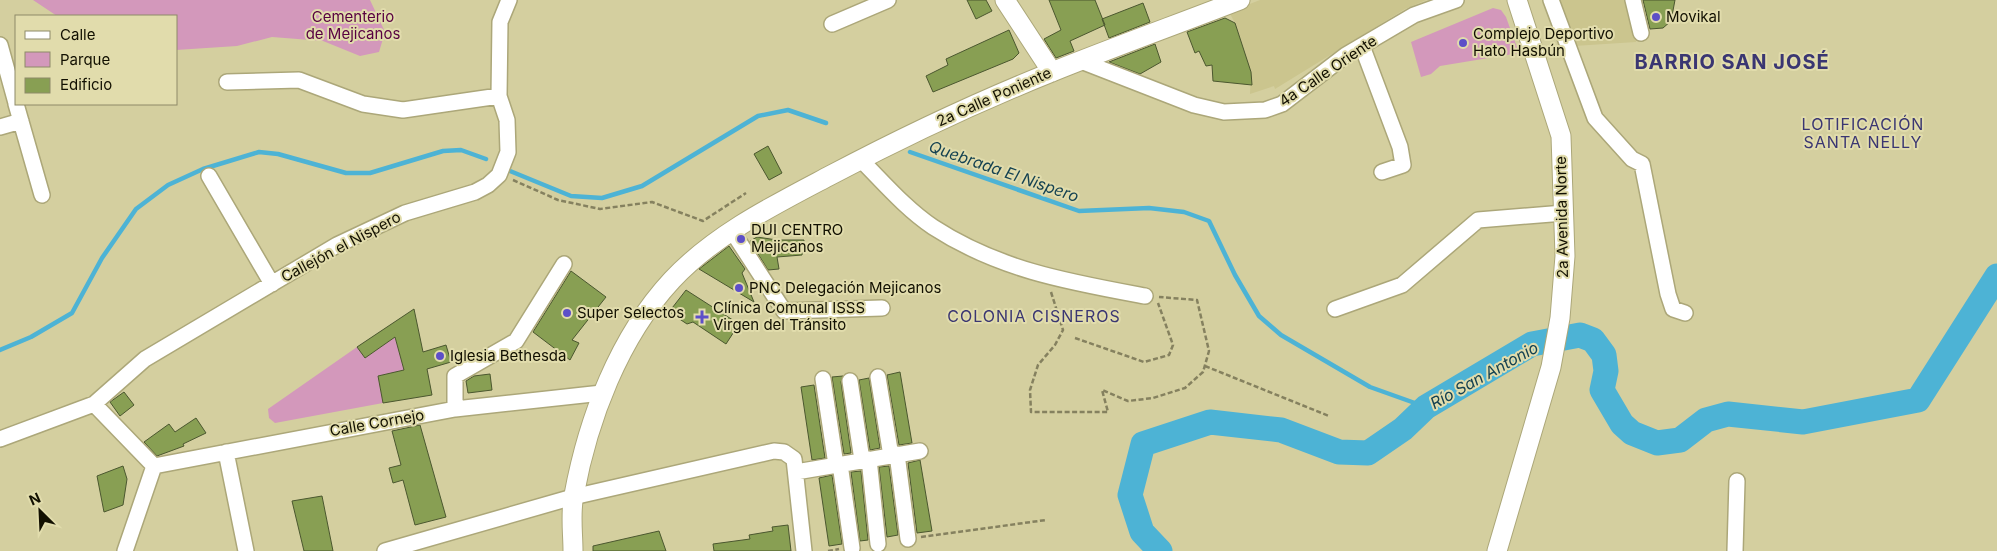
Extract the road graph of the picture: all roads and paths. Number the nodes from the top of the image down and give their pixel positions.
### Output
1 (509, 0) edge
2 (888, 0) edge
3 (1005, 0) edge
4 (1456, 0) edge
5 (1517, 0) edge
6 (1551, 0) edge
7 (1633, 0) edge
8 (1237, 1) edge
9 (832, 24) dead end
10 (1640, 33) dead end
11 (0, 46) edge
12 (1362, 46) junction
13 (1081, 61) junction
14 (1052, 72) junction
15 (227, 82) dead end
16 (499, 96) junction
17 (15, 100) edge
18 (16, 105) edge
19 (21, 121) junction
20 (0, 127) edge
21 (860, 160) junction
22 (1382, 172) dead end
23 (498, 175) junction
24 (209, 176) dead end
25 (746, 193) dead end
26 (42, 195) dead end
27 (1564, 213) junction
28 (732, 231) junction
29 (564, 264) dead end
30 (1045, 276) junction
31 (272, 284) junction
32 (1145, 296) dead end
33 (882, 308) dead end
34 (1335, 309) dead end
35 (1685, 312) dead end
36 (1075, 338) dead end
37 (1205, 366) junction
38 (878, 377) dead end
39 (823, 379) dead end
40 (850, 381) dead end
41 (602, 393) junction
42 (94, 404) junction
43 (455, 409) junction
44 (1329, 416) dead end
45 (0, 438) edge
46 (920, 451) dead end
47 (226, 452) junction
48 (894, 455) junction
49 (865, 460) junction
50 (838, 464) junction
51 (154, 466) junction
52 (796, 472) junction
53 (1737, 481) dead end
54 (573, 497) junction
55 (1046, 520) dead end
56 (908, 539) joint
57 (878, 544) dead end
58 (422, 546) edge
59 (852, 548) joint
60 (125, 551) edge
61 (246, 551) edge
62 (385, 551) edge
63 (573, 551) edge
64 (804, 551) edge
65 (828, 551) edge
66 (1496, 551) edge
67 (1736, 551) edge

1 - 16 street, Callejón el Nispero
2 - 9 street
3 - 14 main road
4 - 12 street, 4a Calle Oriente
5 - 27 main road, 2a Avenida Norte
6 - 35 street
7 - 10 street
8 - 13 main road, 2a Calle Poniente
11 - 17 street
12 - 13 street, 4a Calle Oriente
12 - 22 street
13 - 14 main road, 2a Calle Poniente
14 - 21 main road, 2a Calle Poniente
15 - 16 street
16 - 23 street, Callejón el Nispero
18 - 19 street
19 - 20 street
19 - 26 street
21 - 28 main road, 2a Calle Poniente
21 - 30 street
23 - 25 path
23 - 31 street, Callejón el Nispero
24 - 31 street
27 - 34 street
27 - 66 main road, 2a Avenida Norte
28 - 33 street
28 - 41 main road, 2a Calle Poniente
29 - 43 street
30 - 32 street
30 - 37 path
31 - 42 street, Callejón el Nispero
36 - 37 path
37 - 44 path
38 - 48 street
39 - 50 street
40 - 49 street
41 - 43 street, Calle Cornejo
41 - 54 main road, 2a Calle Poniente
42 - 45 street
42 - 51 street
43 - 47 street, Calle Cornejo
46 - 48 street
47 - 51 street, Calle Cornejo
47 - 61 street
48 - 49 street
48 - 56 street
49 - 50 street
49 - 57 street
50 - 52 street
50 - 59 street
51 - 60 street
52 - 54 street
52 - 64 street
53 - 67 street
54 - 58 street
54 - 63 main road, 2a Calle Poniente
55 - 56 path
58 - 62 street
59 - 65 path

